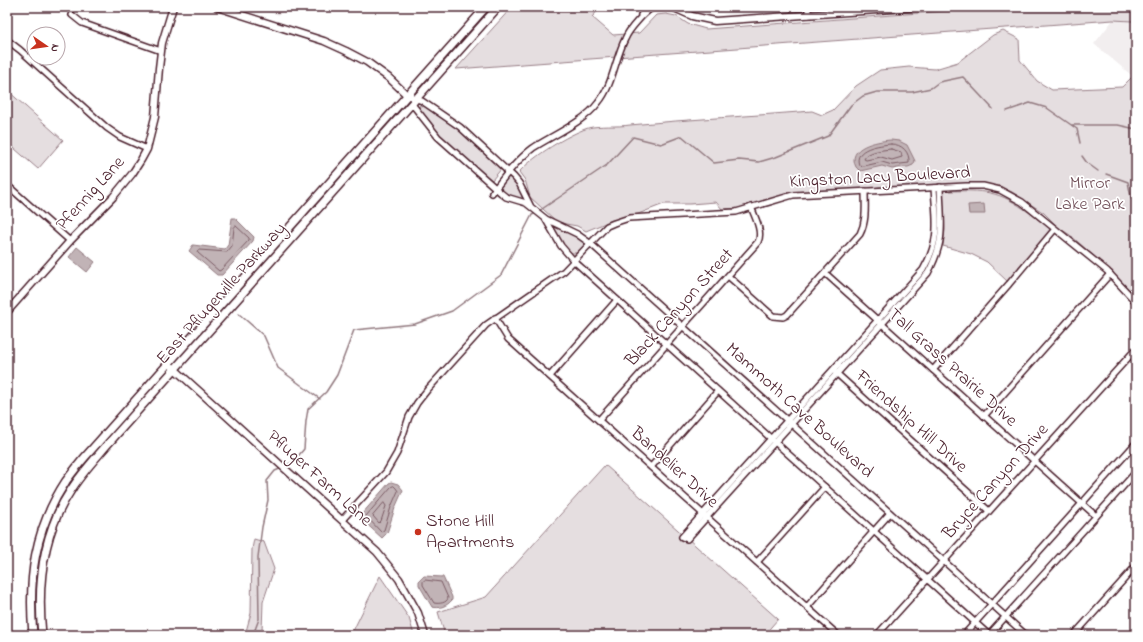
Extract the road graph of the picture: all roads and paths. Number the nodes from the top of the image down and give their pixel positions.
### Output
1 (173, 7) edge
2 (217, 7) edge
3 (486, 7) edge
4 (498, 7) edge
5 (647, 7) edge
6 (653, 7) edge
7 (672, 7) edge
8 (808, 7) edge
9 (921, 7) edge
10 (888, 8) edge
11 (678, 9) edge
12 (72, 15) dead end
13 (808, 15) junction
14 (630, 30) junction
15 (7, 40) edge
16 (161, 51) junction
17 (407, 95) junction
18 (415, 102) junction
19 (147, 149) junction
20 (508, 172) junction
21 (7, 185) edge
22 (940, 187) junction
23 (934, 188) junction
24 (12, 190) junction
25 (494, 190) junction
26 (864, 192) junction
27 (7, 196) edge
28 (530, 206) junction
29 (752, 207) junction
30 (546, 220) junction
31 (1055, 229) junction
32 (286, 231) junction
33 (294, 237) junction
34 (70, 241) junction
35 (591, 244) junction
36 (574, 261) junction
37 (825, 273) junction
38 (1110, 274) junction
39 (728, 276) junction
40 (617, 300) junction
41 (1136, 302) edge
42 (7, 312) edge
43 (495, 318) junction
44 (880, 322) junction
45 (683, 327) junction
46 (666, 344) junction
47 (1136, 349) edge
48 (168, 363) junction
49 (175, 369) junction
50 (933, 370) junction
51 (834, 372) junction
52 (550, 376) junction
53 (718, 391) junction
54 (984, 416) junction
55 (599, 420) junction
56 (787, 420) junction
57 (791, 424) junction
58 (772, 440) junction
59 (1136, 443) edge
60 (1034, 461) junction
61 (651, 467) junction
62 (1136, 472) edge
63 (824, 487) junction
64 (1082, 504) junction
65 (989, 511) junction
66 (890, 513) junction
67 (705, 515) junction
68 (1096, 516) junction
69 (342, 520) junction
70 (874, 531) junction
71 (944, 561) junction
72 (757, 562) junction
73 (1136, 566) edge
74 (33, 570) junction
75 (42, 571) junction
76 (927, 580) junction
77 (991, 604) junction
78 (807, 607) junction
79 (1005, 617) junction
80 (975, 622) junction
81 (33, 635) edge
82 (42, 635) edge
83 (425, 635) edge
84 (838, 635) edge
85 (878, 635) edge
86 (964, 635) edge
87 (989, 635) edge
88 (1026, 635) edge
89 (1074, 635) edge

1 - 16 street, Pfennig Lane
2 - 17 street, Mammoth Cave Boulevard
3 - 17 main road, East Pflugerville Parkway
4 - 18 main road, East Pflugerville Parkway
5 - 14 street
6 - 14 street
7 - 11 street
8 - 13 street
9 - 10 street
10 - 13 street
11 - 13 street
12 - 16 street
14 - 20 street
15 - 19 street
16 - 19 street, Pfennig Lane
17 - 18 street, Mammoth Cave Boulevard
17 - 32 main road, East Pflugerville Parkway
18 - 20 street, Mammoth Cave Boulevard
18 - 25 street, Mammoth Cave Boulevard
18 - 33 main road, East Pflugerville Parkway
19 - 34 street, Pfennig Lane
20 - 25 street
20 - 28 street, Mammoth Cave Boulevard
21 - 24 street
22 - 23 street, Kingston Lacy Boulevard
22 - 31 street, Kingston Lacy Boulevard
22 - 44 street
23 - 26 street, Kingston Lacy Boulevard
23 - 44 street
24 - 27 street
24 - 34 street
25 - 28 street, Mammoth Cave Boulevard
26 - 29 street, Kingston Lacy Boulevard
26 - 37 street
28 - 30 street, Mammoth Cave Boulevard
29 - 35 street, Kingston Lacy Boulevard
29 - 39 street, Black Canyon Street
30 - 35 street, Mammoth Cave Boulevard
30 - 36 street, Mammoth Cave Boulevard
31 - 38 street, Kingston Lacy Boulevard
31 - 50 street
32 - 33 street
32 - 48 main road, East Pflugerville Parkway
33 - 49 main road, East Pflugerville Parkway
34 - 42 street, Pfennig Lane
35 - 36 street, Kingston Lacy Boulevard
35 - 45 street, Mammoth Cave Boulevard
36 - 40 street, Mammoth Cave Boulevard
36 - 43 street, Kingston Lacy Boulevard
37 - 39 street
37 - 44 street, Tall Grass Prairie Drive
38 - 41 street, Kingston Lacy Boulevard
38 - 54 street
39 - 45 street, Black Canyon Street
40 - 46 street, Mammoth Cave Boulevard
40 - 52 street
43 - 52 street, Bandelier Drive
43 - 69 street, Kingston Lacy Boulevard
44 - 50 street, Tall Grass Prairie Drive
44 - 51 street
45 - 46 street, Black Canyon Street
45 - 56 street, Mammoth Cave Boulevard
46 - 53 street, Mammoth Cave Boulevard
46 - 55 street, Black Canyon Street
47 - 60 street, Bryce Canyon Drive
48 - 49 street, Pfluger Farm Lane
48 - 74 main road, East Pflugerville Parkway
49 - 69 street, Pfluger Farm Lane
49 - 75 main road, East Pflugerville Parkway
50 - 54 street, Tall Grass Prairie Drive
51 - 56 street
51 - 57 street
51 - 65 street, Friendship Hill Drive
52 - 55 street, Bandelier Drive
53 - 58 street, Mammoth Cave Boulevard
53 - 61 street
54 - 60 street, Tall Grass Prairie Drive
55 - 61 street, Bandelier Drive
56 - 57 street, Mammoth Cave Boulevard
56 - 58 street
57 - 58 street
57 - 66 street, Mammoth Cave Boulevard
58 - 63 street, Mammoth Cave Boulevard
58 - 67 street
59 - 64 street
60 - 64 street, Tall Grass Prairie Drive
60 - 65 street, Bryce Canyon Drive
61 - 67 street, Bandelier Drive
62 - 68 street
63 - 70 street, Mammoth Cave Boulevard
63 - 72 street
64 - 68 street, Tall Grass Prairie Drive
64 - 77 street
65 - 71 street, Bryce Canyon Drive
66 - 70 street
66 - 71 street, Mammoth Cave Boulevard
67 - 67 street
67 - 72 street, Bandelier Drive
68 - 79 street
69 - 83 street, Pfluger Farm Lane
70 - 76 street, Mammoth Cave Boulevard
70 - 78 street
71 - 76 street, Bryce Canyon Drive
71 - 77 street, Mammoth Cave Boulevard
72 - 78 street, Bandelier Drive
73 - 89 street
74 - 75 street
74 - 81 main road, East Pflugerville Parkway
75 - 82 main road, East Pflugerville Parkway
76 - 80 street, Mammoth Cave Boulevard
76 - 85 street, Bryce Canyon Drive
77 - 79 street, Mammoth Cave Boulevard
77 - 80 street
78 - 84 street, Bandelier Drive
79 - 87 street
79 - 88 street, Mammoth Cave Boulevard
80 - 86 street
80 - 87 street, Mammoth Cave Boulevard

